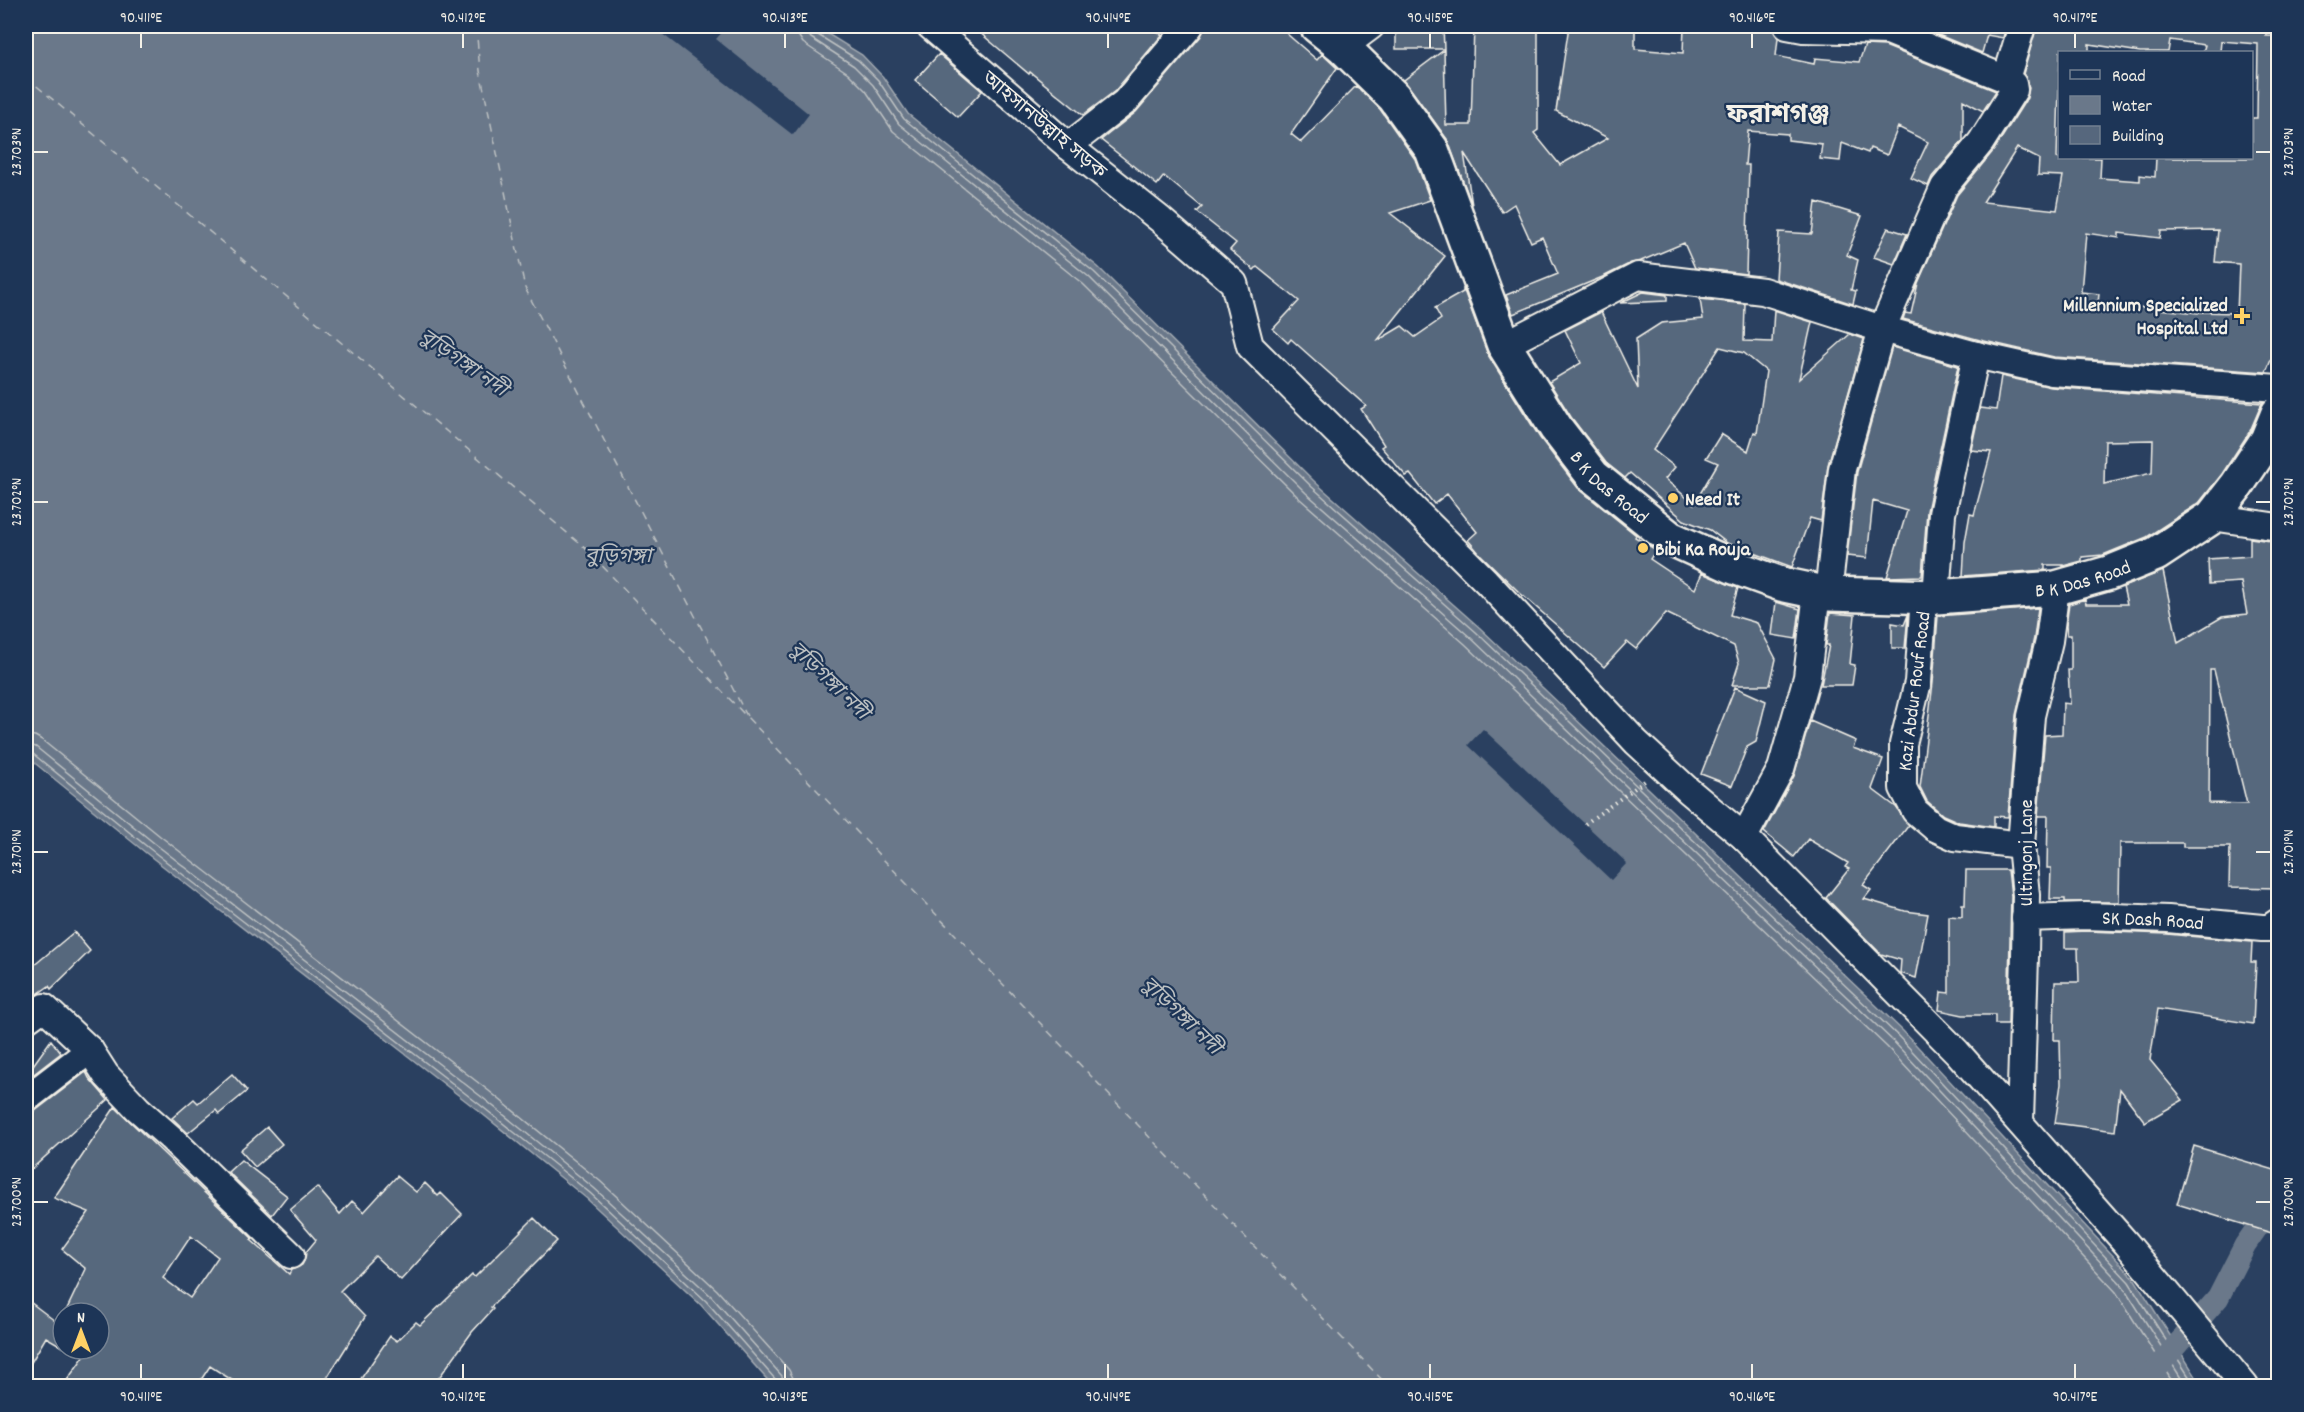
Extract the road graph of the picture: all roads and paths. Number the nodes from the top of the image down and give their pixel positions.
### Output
1 (930, 26) edge
2 (1191, 26) edge
3 (1317, 26) edge
4 (1371, 26) edge
5 (1787, 26) edge
6 (2022, 26) edge
7 (1343, 47) junction
8 (2006, 79) junction
9 (1068, 146) junction
10 (1882, 329) junction
11 (1504, 345) junction
12 (1976, 355) junction
13 (2278, 388) edge
14 (2278, 413) edge
15 (2212, 517) junction
16 (2278, 527) edge
17 (2056, 588) junction
18 (1822, 593) junction
19 (1930, 597) junction
20 (1664, 767) junction
21 (1585, 824) dead end
22 (1744, 837) junction
23 (2021, 845) junction
24 (2025, 918) junction
25 (2278, 922) edge
26 (26, 1020) edge
27 (90, 1050) junction
28 (26, 1099) edge
29 (2020, 1121) junction
30 (291, 1255) dead end
31 (2245, 1386) edge

1 - 9 street, আহসানউল্লাহ সড়ক
2 - 9 street
3 - 7 street, B K Das Road
4 - 7 street
5 - 8 street
6 - 8 street
7 - 11 street, B K Das Road
8 - 10 street
9 - 20 street, আহসানউল্লাহ সড়ক
10 - 11 street
10 - 12 street
10 - 18 street
11 - 18 street, B K Das Road
12 - 13 street
12 - 19 street, Kazi Abdur Rouf Road
14 - 15 street, B K Das Road
15 - 16 street
15 - 17 street, B K Das Road
17 - 19 street, B K Das Road
17 - 23 street, Ultingonj Lane
18 - 19 street, B K Das Road
18 - 22 street
19 - 23 street, Kazi Abdur Rouf Road
20 - 21 path
20 - 22 street, আহসানউল্লাহ সড়ক
22 - 29 street, আহসানউল্লাহ সড়ক
23 - 24 street, Ultingonj Lane
24 - 25 street, SK Dash Road
24 - 29 street, Ultingonj Lane
26 - 27 street
27 - 28 street
27 - 30 street
29 - 31 street, আহসানউল্লাহ সড়ক

